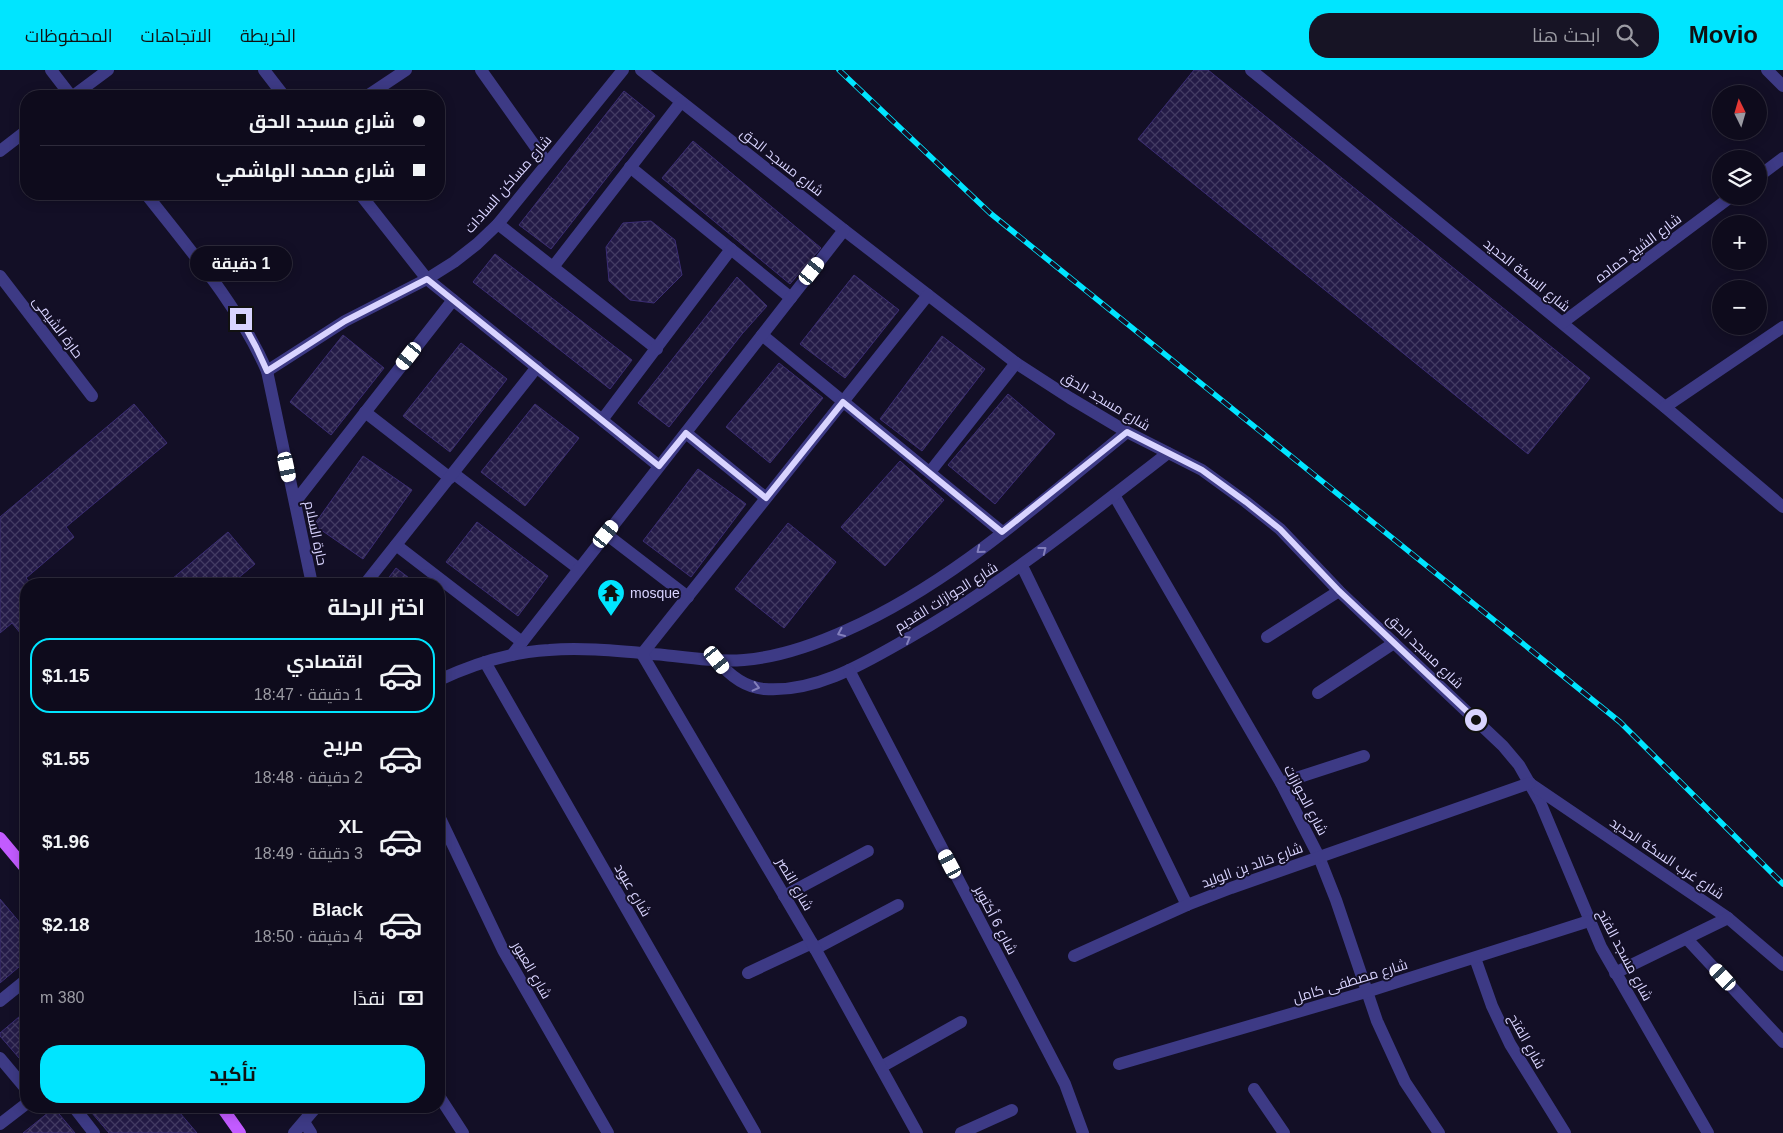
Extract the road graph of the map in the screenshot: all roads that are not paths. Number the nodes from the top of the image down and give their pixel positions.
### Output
1 (51, 70) edge
2 (108, 70) edge
3 (264, 70) edge
4 (406, 70) edge
5 (481, 70) edge
6 (623, 70) edge
7 (641, 70) edge
8 (1251, 70) edge
9 (1767, 70) edge
10 (1783, 86) edge
11 (67, 90) edge
12 (80, 90) edge
13 (279, 90) edge
14 (377, 90) edge
15 (681, 102) junction
16 (20, 136) edge
17 (0, 151) edge
18 (1783, 158) edge
19 (547, 163) junction
20 (630, 167) junction
21 (1767, 170) edge
22 (151, 200) edge
23 (365, 200) edge
24 (1720, 205) edge
25 (498, 224) junction
26 (844, 230) junction
27 (732, 249) junction
28 (553, 267) junction
29 (0, 276) edge
30 (427, 279) junction
31 (928, 295) junction
32 (791, 298) junction
33 (453, 300) junction
34 (1562, 323) junction
35 (1783, 327) edge
36 (762, 335) junction
37 (657, 349) junction
38 (1016, 362) junction
39 (537, 367) junction
40 (267, 371) junction
41 (92, 396) dead end
42 (843, 402) junction
43 (1665, 407) junction
44 (366, 412) junction
45 (602, 420) junction
46 (1127, 432) junction
47 (686, 433) junction
48 (1168, 453) junction
49 (659, 466) junction
50 (930, 472) junction
51 (452, 475) junction
52 (1114, 495) junction
53 (766, 498) junction
54 (294, 502) junction
55 (1783, 507) edge
56 (1002, 532) junction
57 (606, 534) junction
58 (396, 546) junction
59 (1022, 566) junction
60 (579, 569) junction
61 (311, 578) edge
62 (370, 578) edge
63 (438, 578) edge
64 (445, 583) edge
65 (1339, 591) junction
66 (688, 597) junction
67 (1267, 637) dead end
68 (522, 642) junction
69 (1394, 643) junction
70 (642, 654) junction
71 (512, 655) junction
72 (717, 660) junction
73 (485, 662) junction
74 (849, 670) junction
75 (445, 678) edge
76 (1318, 693) dead end
77 (1364, 756) dead end
78 (1281, 783) junction
79 (1530, 783) junction
80 (445, 829) edge
81 (1, 840) edge
82 (868, 851) dead end
83 (1319, 857) junction
84 (20, 860) edge
85 (784, 896) junction
86 (898, 904) dead end
87 (1187, 905) junction
88 (1728, 918) junction
89 (1589, 921) junction
90 (1687, 939) junction
91 (814, 946) junction
92 (1074, 956) dead end
93 (1475, 958) junction
94 (1783, 965) edge
95 (748, 973) dead end
96 (1615, 973) junction
97 (20, 985) edge
98 (1366, 992) junction
99 (0, 1001) edge
100 (961, 1022) dead end
101 (1783, 1042) edge
102 (0, 1058) edge
103 (1119, 1064) dead end
104 (881, 1067) junction
105 (20, 1081) edge
106 (1254, 1089) dead end
107 (445, 1105) edge
108 (20, 1109) edge
109 (1012, 1110) dead end
110 (78, 1113) edge
111 (226, 1113) edge
112 (314, 1113) edge
113 (0, 1124) edge
114 (308, 1128) edge
115 (912, 1131) edge
116 (94, 1133) edge
117 (240, 1133) edge
118 (294, 1133) edge
119 (463, 1133) edge
120 (608, 1133) edge
121 (755, 1133) edge
122 (961, 1133) edge
123 (1083, 1133) edge
124 (1284, 1133) edge
125 (1439, 1133) edge
126 (1565, 1133) edge
127 (1708, 1133) edge

1 - 11 street
2 - 12 street
3 - 13 street
4 - 14 street
5 - 19 street
6 - 19 street, شارع مساكن السادات
7 - 15 street, شارع مسجد الحق
8 - 34 street, شارع السكة الحديد
9 - 10 street
15 - 20 street
15 - 26 street, شارع مسجد الحق
16 - 17 street
18 - 21 street
19 - 25 street, شارع مساكن السادات
20 - 27 street
20 - 28 street
22 - 40 street, حارة السلام
23 - 30 street
24 - 34 street, شارع الشيخ حماده
25 - 28 street
25 - 30 street, شارع مساكن السادات
26 - 31 street, شارع مسجد الحق
26 - 32 street
27 - 32 street
27 - 37 street
28 - 37 street
29 - 41 street, حارة الشيمى
30 - 33 street
30 - 40 street, شارع مساكن السادات
31 - 38 street, شارع مسجد الحق
31 - 42 street
32 - 36 street
33 - 39 street
33 - 44 street
34 - 43 street, شارع السكة الحديد
35 - 43 street
36 - 42 street
36 - 47 street
37 - 45 street
38 - 46 street, شارع مسجد الحق
38 - 50 street
39 - 45 street
39 - 51 street
40 - 54 street, حارة السلام
42 - 50 street
42 - 53 street
43 - 55 street, شارع السكة الحديد
44 - 51 street
44 - 54 street
45 - 49 street
46 - 48 street, شارع مسجد الحق
46 - 56 street, شارع الجوازات القديم
47 - 49 street
47 - 53 street
48 - 52 street, شارع الجوازات القديم
48 - 65 street, شارع مسجد الحق
49 - 57 street
50 - 56 street
51 - 58 street
51 - 60 street
59 -> 52 street, شارع الجوازات القديم
52 - 78 street, شارع الجوازات
53 - 66 street
54 - 61 street, حارة السلام
56 -> 72 street, شارع الجوازات القديم
57 - 60 street
57 - 66 street
58 - 62 street
58 - 63 street
74 -> 59 street, شارع الجوازات القديم
59 - 87 street
60 - 68 street
64 - 68 street
65 - 67 street
65 - 69 street, شارع مسجد الحق
66 - 70 street
68 - 71 street
69 - 76 street
69 - 79 street, شارع مسجد الحق
70 - 71 street, شارع الجوازات القديم
70 - 72 street, شارع الجوازات القديم
70 - 85 street, شارع النصر
71 - 73 street, شارع الجوازات القديم
72 -> 74 street, شارع الجوازات القديم
73 - 75 street, شارع الجوازات القديم
73 - 121 street, شارع عبود
74 - 123 street, شارع 6 أكتوبر
77 - 78 street
78 - 83 street, شارع الجوازات
79 - 83 street, شارع خالد بن الوليد
79 - 88 street, شارع غرب السكة الحديد
79 - 89 street, شارع مسجد الفتح
80 - 120 street, شارع العبور
81 - 84 main road
82 - 85 street
83 - 87 street, شارع خالد بن الوليد
83 - 98 street, شارع الجوازات
85 - 91 street, شارع النصر
86 - 91 street
87 - 92 street, شارع خالد بن الوليد
88 - 90 street
88 - 94 street, شارع غرب السكة الحديد
89 - 93 street, شارع مصطفى كامل
89 - 96 street, شارع مسجد الفتح
90 - 96 street
90 - 101 street
91 - 95 street
91 - 104 street, شارع النصر
93 - 98 street, شارع مصطفى كامل
93 - 126 street, شارع الفتح
96 - 127 street, شارع مسجد الفتح
97 - 99 street
98 - 103 street, شارع مصطفى كامل
98 - 125 street, شارع الجوازات
100 - 104 street
102 - 105 street
104 - 115 street, شارع النصر
106 - 124 street
107 - 119 street
108 - 113 street
109 - 122 street
110 - 116 street
111 - 117 main road
112 - 114 street
114 - 118 street

